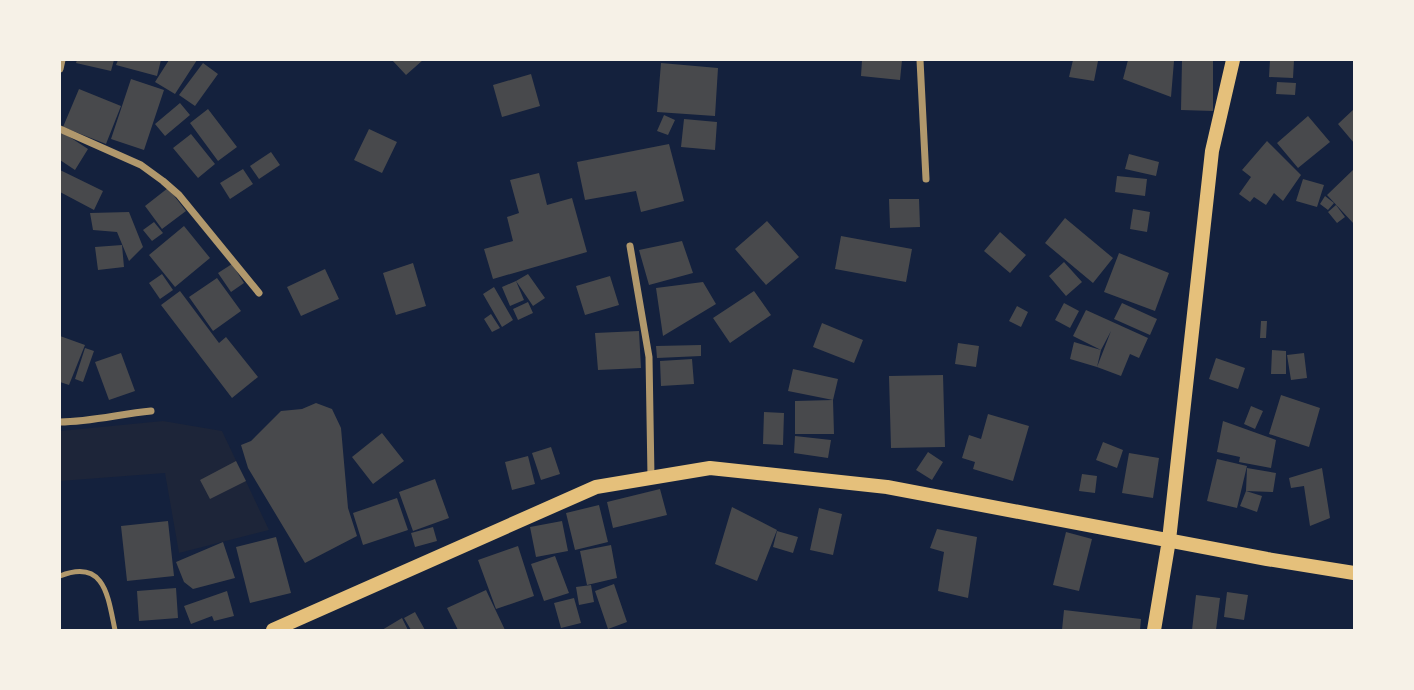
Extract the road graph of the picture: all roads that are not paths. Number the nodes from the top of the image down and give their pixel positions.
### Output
1 (62, 60) edge
2 (920, 60) edge
3 (1233, 60) edge
4 (60, 69) edge
5 (60, 129) edge
6 (926, 179) dead end
7 (630, 246) dead end
8 (259, 293) dead end
9 (151, 411) dead end
10 (60, 422) edge
11 (651, 478) junction
12 (1169, 540) junction
13 (1354, 573) edge
14 (60, 576) edge
15 (115, 631) edge
16 (273, 631) edge
17 (1154, 631) edge

1 - 4 street
2 - 6 street
3 - 12 main road
5 - 8 street
7 - 11 street
9 - 10 street
11 - 12 main road
11 - 16 main road
12 - 13 main road
12 - 17 main road
14 - 15 lane

